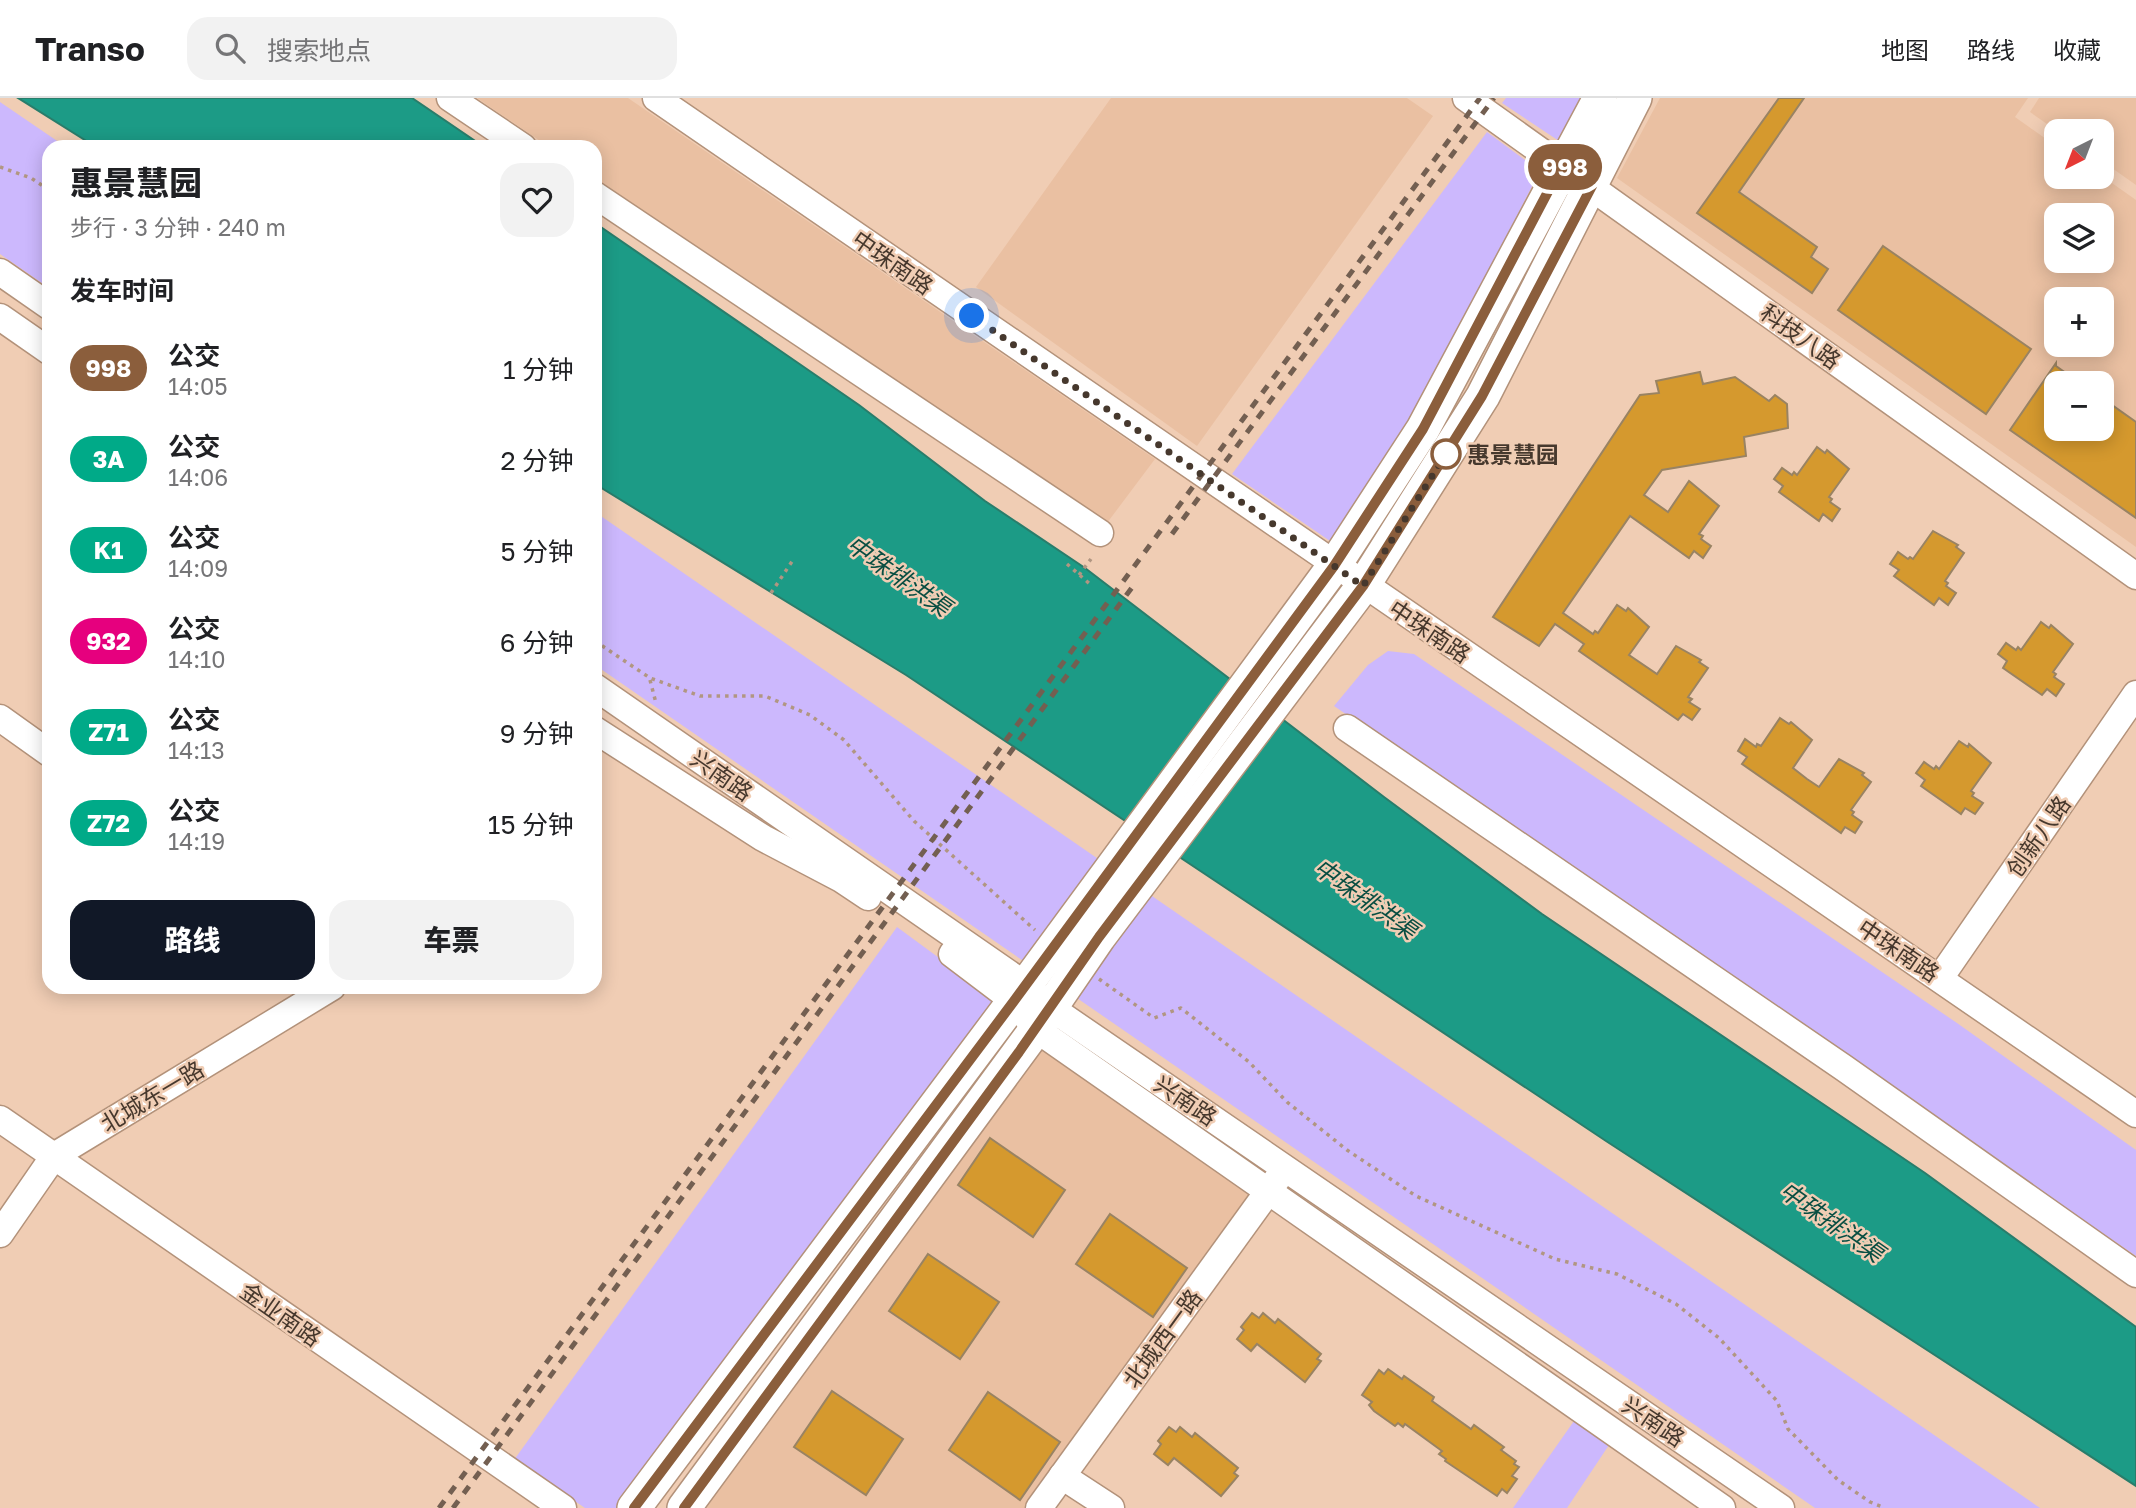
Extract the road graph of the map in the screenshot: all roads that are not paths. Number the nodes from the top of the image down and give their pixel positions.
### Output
1 (450, 98) edge
2 (656, 98) edge
3 (1466, 98) edge
4 (1600, 98) edge
5 (1636, 98) edge
6 (513, 140) edge
7 (1562, 165) junction
8 (1592, 186) junction
9 (602, 200) edge
10 (0, 272) edge
11 (42, 301) edge
12 (0, 317) edge
13 (42, 346) edge
14 (1100, 533) dead end
15 (1334, 566) junction
16 (2136, 576) edge
17 (1363, 586) junction
18 (2136, 694) edge
19 (602, 701) edge
20 (0, 718) edge
21 (1347, 728) dead end
22 (602, 734) edge
23 (42, 748) edge
24 (1086, 928) junction
25 (1067, 956) junction
26 (1940, 978) junction
27 (1019, 992) junction
28 (292, 994) edge
29 (320, 994) edge
30 (1043, 1018) junction
31 (275, 1021) junction
32 (2136, 1114) edge
33 (0, 1119) edge
34 (54, 1156) junction
35 (1286, 1168) junction
36 (1269, 1190) junction
37 (0, 1234) edge
38 (2136, 1273) edge
39 (1062, 1476) junction
40 (563, 1508) edge
41 (634, 1508) edge
42 (684, 1508) edge
43 (1039, 1508) edge
44 (1111, 1508) edge
45 (1722, 1508) edge
46 (1781, 1508) edge

1 - 6 street
2 - 15 street, 中珠南路
3 - 7 street, 科技八路
4 - 7 main road
5 - 8 main road
7 - 8 street, 科技八路
7 - 15 main road
8 - 16 street, 科技八路
8 - 17 main road
9 - 14 street
10 - 11 street
12 - 13 street
15 - 17 street, 中珠南路
15 - 24 main road
17 - 24 main road
17 - 26 street, 中珠南路
18 - 26 street, 创新八路
19 - 27 street, 兴南路
20 - 23 street
21 - 38 street
22 - 27 street, 兴南路
24 - 25 main road
25 - 27 main road
25 - 30 main road
26 - 32 street, 中珠南路
27 - 30 street, 兴南路
27 - 41 main road
28 - 31 street
29 - 31 street, 北城东一路
30 - 35 street, 兴南路
30 - 36 street, 兴南路
30 - 42 main road
31 - 34 street, 北城东一路
33 - 34 street, 金业南路
34 - 37 street, 北城东一路
34 - 40 street, 金业南路
35 - 36 street, 北城西一路
35 - 46 street, 兴南路
36 - 39 street, 北城西一路
36 - 45 street, 兴南路
39 - 43 street, 北城西一路
39 - 44 street

